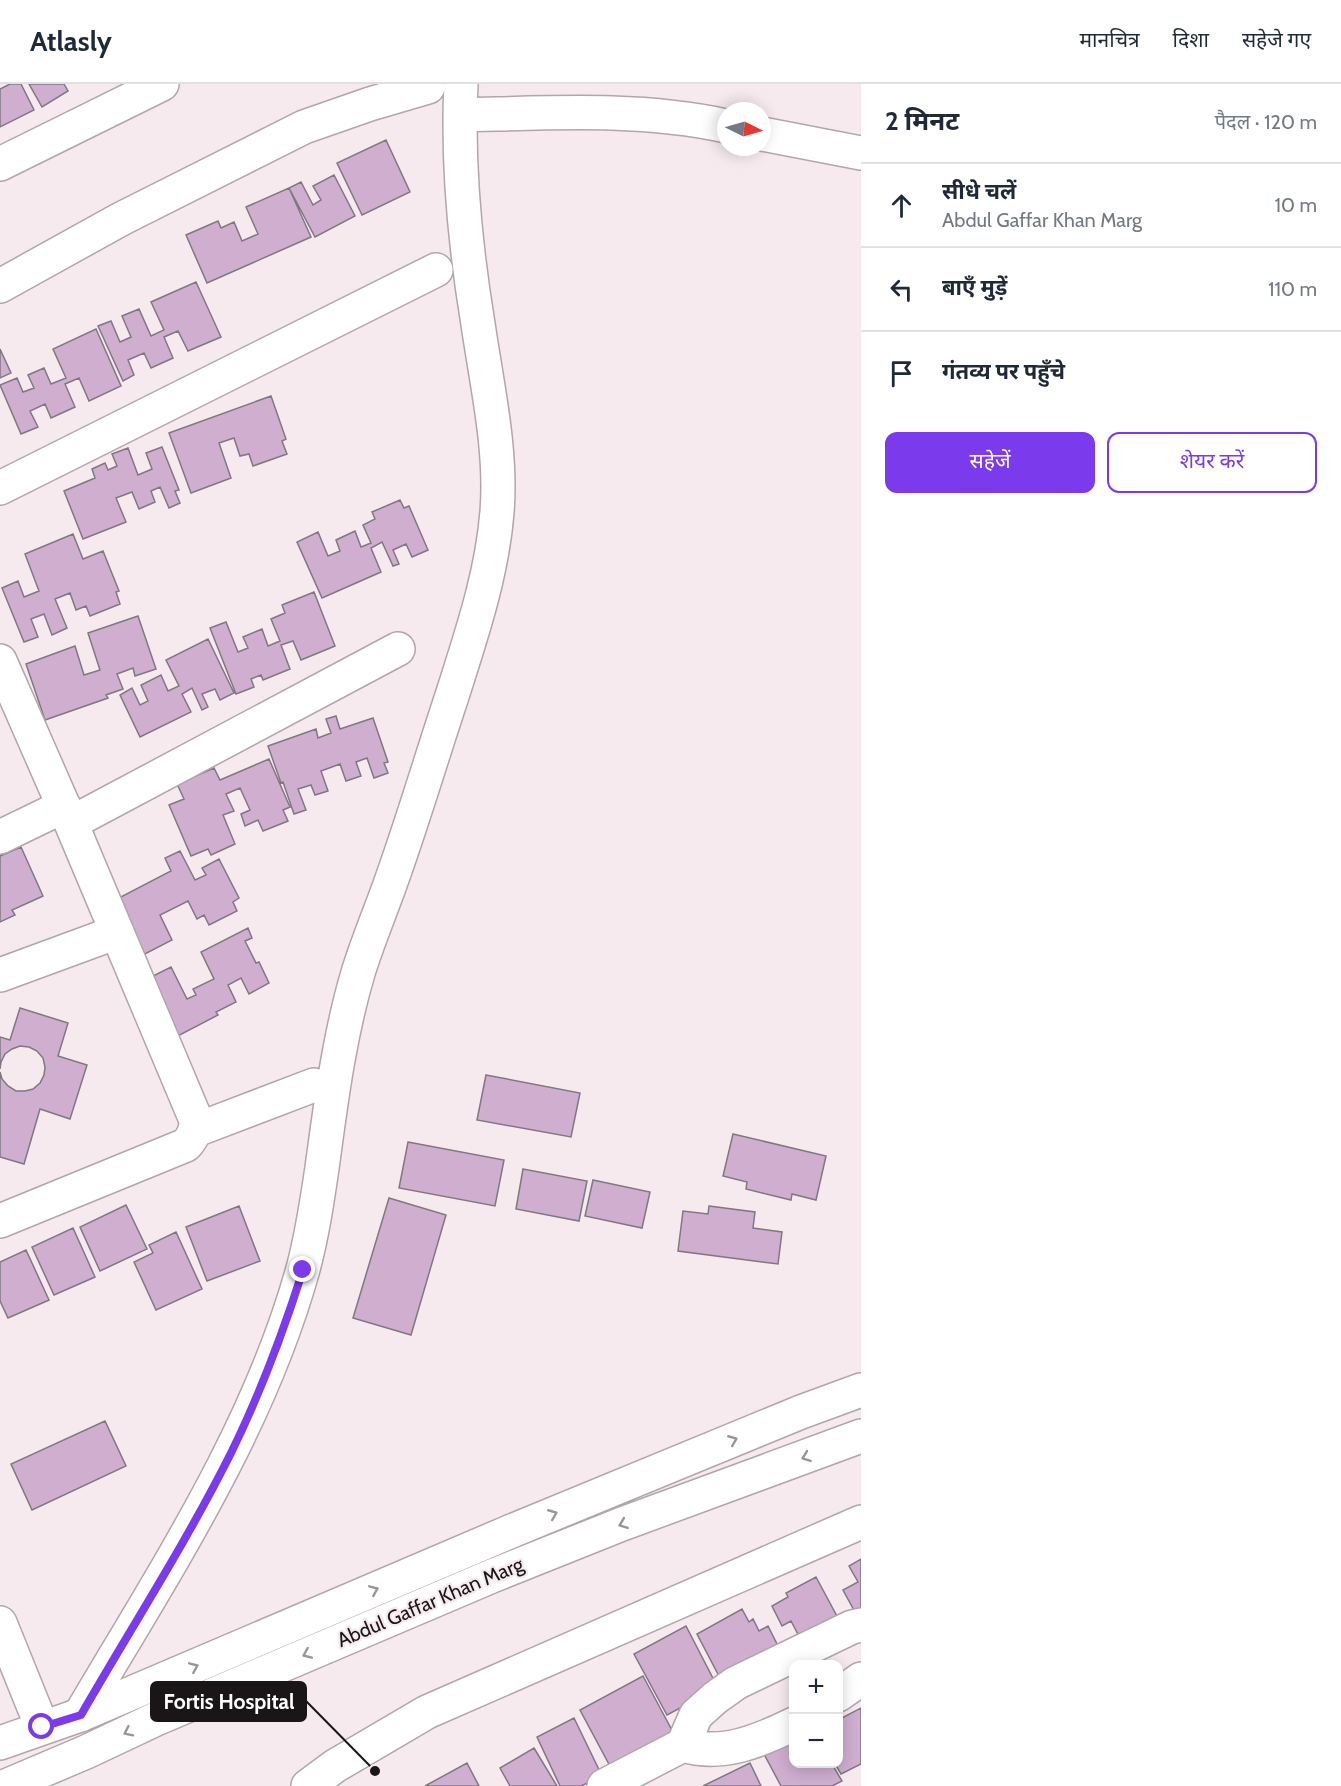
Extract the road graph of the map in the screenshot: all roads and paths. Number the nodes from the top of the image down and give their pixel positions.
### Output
1 (162, 84) edge
2 (428, 87) dead end
3 (461, 100) edge
4 (717, 125) edge
5 (771, 136) edge
6 (861, 153) edge
7 (0, 165) edge
8 (436, 270) dead end
9 (0, 286) edge
10 (0, 488) edge
11 (399, 648) dead end
12 (1, 667) edge
13 (68, 814) junction
14 (0, 837) edge
15 (117, 932) junction
16 (0, 975) edge
17 (314, 1085) dead end
18 (196, 1130) junction
19 (0, 1221) edge
20 (861, 1390) edge
21 (861, 1436) edge
22 (861, 1522) edge
23 (0, 1623) edge
24 (861, 1625) edge
25 (861, 1679) edge
26 (843, 1692) edge
27 (81, 1715) junction
28 (789, 1726) edge
29 (42, 1727) junction
30 (0, 1743) edge
31 (683, 1745) junction
32 (87, 1752) junction
33 (6, 1786) edge
34 (64, 1786) edge
35 (308, 1786) edge
36 (604, 1786) edge

1 - 7 street
2 - 9 street
3 - 4 street
3 - 27 street
5 - 6 street
8 - 10 street
11 - 13 street
12 - 13 street
13 - 14 street
13 - 15 street
15 - 16 street
15 - 18 street
17 - 18 street
18 - 19 street
27 -> 20 street, Abdul Gaffar Khan Marg
21 -> 32 street, Abdul Gaffar Khan Marg
22 - 35 street
23 - 29 street
24 - 31 street
25 - 26 street
27 - 29 street, Abdul Gaffar Khan Marg
28 - 31 street
29 - 30 street, Abdul Gaffar Khan Marg
31 - 36 street
32 - 33 street, Abdul Gaffar Khan Marg
32 - 34 street

